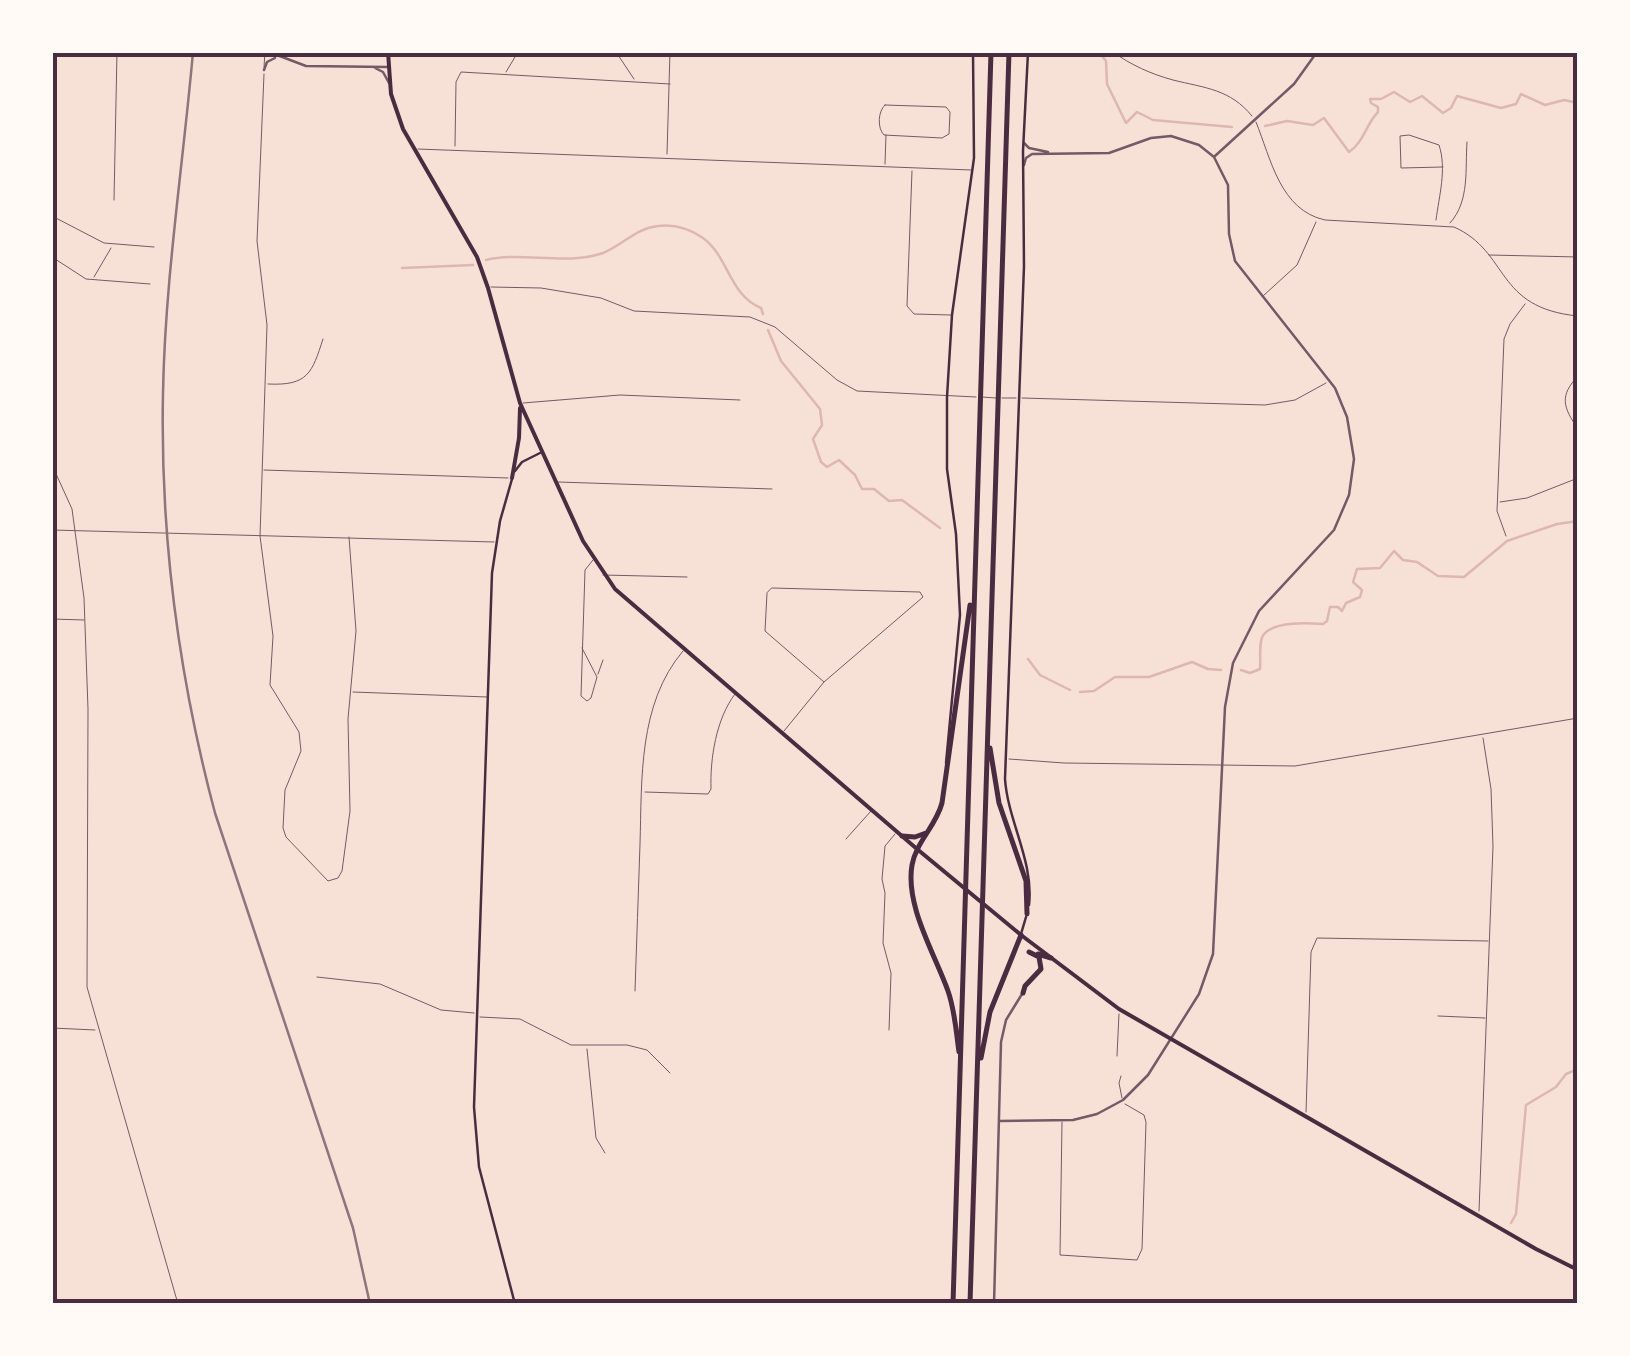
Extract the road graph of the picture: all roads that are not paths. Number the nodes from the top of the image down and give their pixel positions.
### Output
1 (118, 52) edge
2 (267, 52) edge
3 (388, 52) edge
4 (518, 52) edge
5 (616, 52) edge
6 (670, 52) edge
7 (705, 52) edge
8 (723, 52) edge
9 (973, 52) edge
10 (991, 52) edge
11 (1008, 52) edge
12 (1028, 52) edge
13 (1113, 52) edge
14 (1316, 52) edge
15 (282, 58) junction
16 (364, 66) junction
17 (388, 66) junction
18 (264, 70) junction
19 (504, 74) junction
20 (636, 82) junction
21 (670, 84) junction
22 (390, 85) junction
23 (1255, 120) junction
24 (886, 136) junction
25 (1023, 136) junction
26 (1467, 142) dead end
27 (454, 150) junction
28 (415, 151) junction
29 (1049, 152) junction
30 (668, 157) junction
31 (1214, 157) junction
32 (885, 167) junction
33 (1443, 167) junction
34 (912, 168) junction
35 (1023, 168) junction
36 (973, 170) junction
37 (114, 200) dead end
38 (52, 216) edge
39 (1317, 218) junction
40 (1436, 224) junction
41 (1449, 226) junction
42 (112, 245) junction
43 (154, 247) dead end
44 (1486, 254) junction
45 (52, 257) edge
46 (1578, 257) edge
47 (92, 280) junction
48 (150, 284) dead end
49 (488, 288) junction
50 (1262, 297) junction
51 (1527, 302) junction
52 (952, 315) junction
53 (1578, 316) edge
54 (323, 339) dead end
55 (1578, 376) edge
56 (1330, 381) junction
57 (265, 384) junction
58 (947, 396) junction
59 (1019, 398) junction
60 (740, 400) dead end
61 (520, 403) junction
62 (1578, 429) edge
63 (542, 453) junction
64 (52, 465) edge
65 (261, 470) junction
66 (512, 478) junction
67 (1578, 478) edge
68 (554, 482) junction
69 (772, 489) dead end
70 (1497, 502) junction
71 (52, 530) edge
72 (76, 530) junction
73 (260, 536) junction
74 (1506, 536) dead end
75 (349, 537) junction
76 (496, 542) junction
77 (593, 560) junction
78 (603, 575) junction
79 (687, 576) dead end
80 (974, 577) junction
81 (52, 618) edge
82 (86, 620) junction
83 (582, 648) junction
84 (683, 650) junction
85 (603, 660) dead end
86 (597, 678) junction
87 (824, 682) junction
88 (350, 692) junction
89 (735, 694) junction
90 (487, 697) junction
91 (1578, 718) edge
92 (782, 733) junction
93 (1483, 735) junction
94 (988, 736) junction
95 (1006, 759) junction
96 (1223, 766) junction
97 (945, 782) junction
98 (642, 791) junction
99 (872, 810) junction
100 (929, 831) junction
101 (899, 834) junction
102 (846, 839) dead end
103 (917, 849) junction
104 (1026, 914) junction
105 (1021, 935) junction
106 (1490, 941) junction
107 (1029, 952) junction
108 (1051, 958) junction
109 (1008, 968) junction
110 (318, 977) dead end
111 (635, 991) dead end
112 (1023, 993) joint
113 (1120, 1009) junction
114 (477, 1015) junction
115 (1438, 1016) dead end
116 (1486, 1018) junction
117 (52, 1028) edge
118 (98, 1030) junction
119 (890, 1030) dead end
120 (1171, 1039) junction
121 (587, 1046) junction
122 (1118, 1056) dead end
123 (961, 1064) junction
124 (670, 1073) dead end
125 (1121, 1076) dead end
126 (1122, 1100) junction
127 (976, 1111) junction
128 (1306, 1116) junction
129 (999, 1121) junction
130 (1062, 1122) junction
131 (605, 1153) dead end
132 (1478, 1216) junction
133 (1578, 1258) edge
134 (1574, 1268) edge
135 (178, 1304) edge
136 (515, 1304) edge
137 (953, 1304) edge
138 (970, 1304) edge
139 (994, 1304) edge

1 - 37 street
2 - 15 street
2 - 18 street
3 - 17 main road
4 - 19 street
5 - 20 street
6 - 21 street
7 - 8 street
9 - 36 main road
10 - 80 highway
11 - 94 highway
12 - 25 main road
13 - 23 street
14 - 23 street
15 - 16 street
15 - 18 street
16 - 17 street
16 - 22 street
17 - 22 main road
18 - 57 street
19 - 20 street
19 - 27 street
20 - 21 street
21 - 30 street
22 - 28 main road
23 - 31 street
23 - 39 street
24 - 24 street
24 - 32 street
25 - 29 street
25 - 35 main road
26 - 41 street
27 - 28 street
27 - 30 street
28 - 49 main road
29 - 31 street
29 - 35 street
30 - 32 street
31 - 50 street
32 - 34 street
33 - 33 street
33 - 40 street
34 - 36 street
34 - 52 street
35 - 59 main road
36 - 52 main road
38 - 42 street
39 - 40 street
39 - 50 street
40 - 41 street
41 - 44 street
42 - 43 street
42 - 47 street
44 - 46 street
44 - 51 street
45 - 47 street
47 - 48 street
49 - 58 street
49 - 61 main road
50 - 56 street
51 - 53 street
51 - 70 street
52 - 58 main road
54 - 57 street
55 - 62 street
56 - 59 street
56 - 96 street
57 - 65 street
58 - 59 street
58 - 97 main road
59 - 95 main road
60 - 61 street
61 - 63 main road
61 - 66 main road
63 - 66 main road
63 - 68 main road
64 - 72 street
65 - 66 street
65 - 73 street
66 - 76 main road
67 - 70 street
68 - 69 street
68 - 77 main road
70 - 74 street
71 - 72 street
72 - 73 street
72 - 82 street
73 - 75 street
73 - 88 street
75 - 76 street
75 - 88 street
76 - 90 main road
77 - 78 main road
77 - 83 street
78 - 79 street
78 - 84 main road
80 - 97 highway
80 - 123 highway
81 - 82 street
82 - 118 street
83 - 86 street
83 - 86 street
84 - 89 main road
84 - 98 street
85 - 86 street
87 - 87 street
87 - 92 street
88 - 90 street
89 - 92 main road
89 - 98 street
90 - 114 main road
91 - 93 street
92 - 99 main road
93 - 96 street
93 - 106 street
94 - 104 highway
94 - 127 highway
95 - 96 street
95 - 104 main road
96 - 120 street
97 - 100 highway
98 - 111 street
99 - 101 main road
99 - 102 street
100 - 101 highway
100 - 103 highway
101 - 103 main road
101 - 119 street
103 - 105 main road
103 - 123 highway
104 - 105 main road
105 - 108 main road
105 - 109 highway
106 - 116 street
106 - 128 street
107 - 108 highway
107 - 109 highway
107 - 112 highway
108 - 113 main road
109 - 127 highway
110 - 114 street
112 - 129 street
113 - 120 main road
113 - 122 street
114 - 121 street
114 - 136 main road
115 - 116 street
116 - 132 street
117 - 118 street
118 - 135 street
120 - 126 street
120 - 128 main road
121 - 124 street
121 - 131 street
123 - 137 highway
125 - 126 street
126 - 130 street
126 - 130 street
127 - 138 highway
128 - 132 main road
129 - 130 street
129 - 139 street
132 - 134 main road
133 - 134 street

